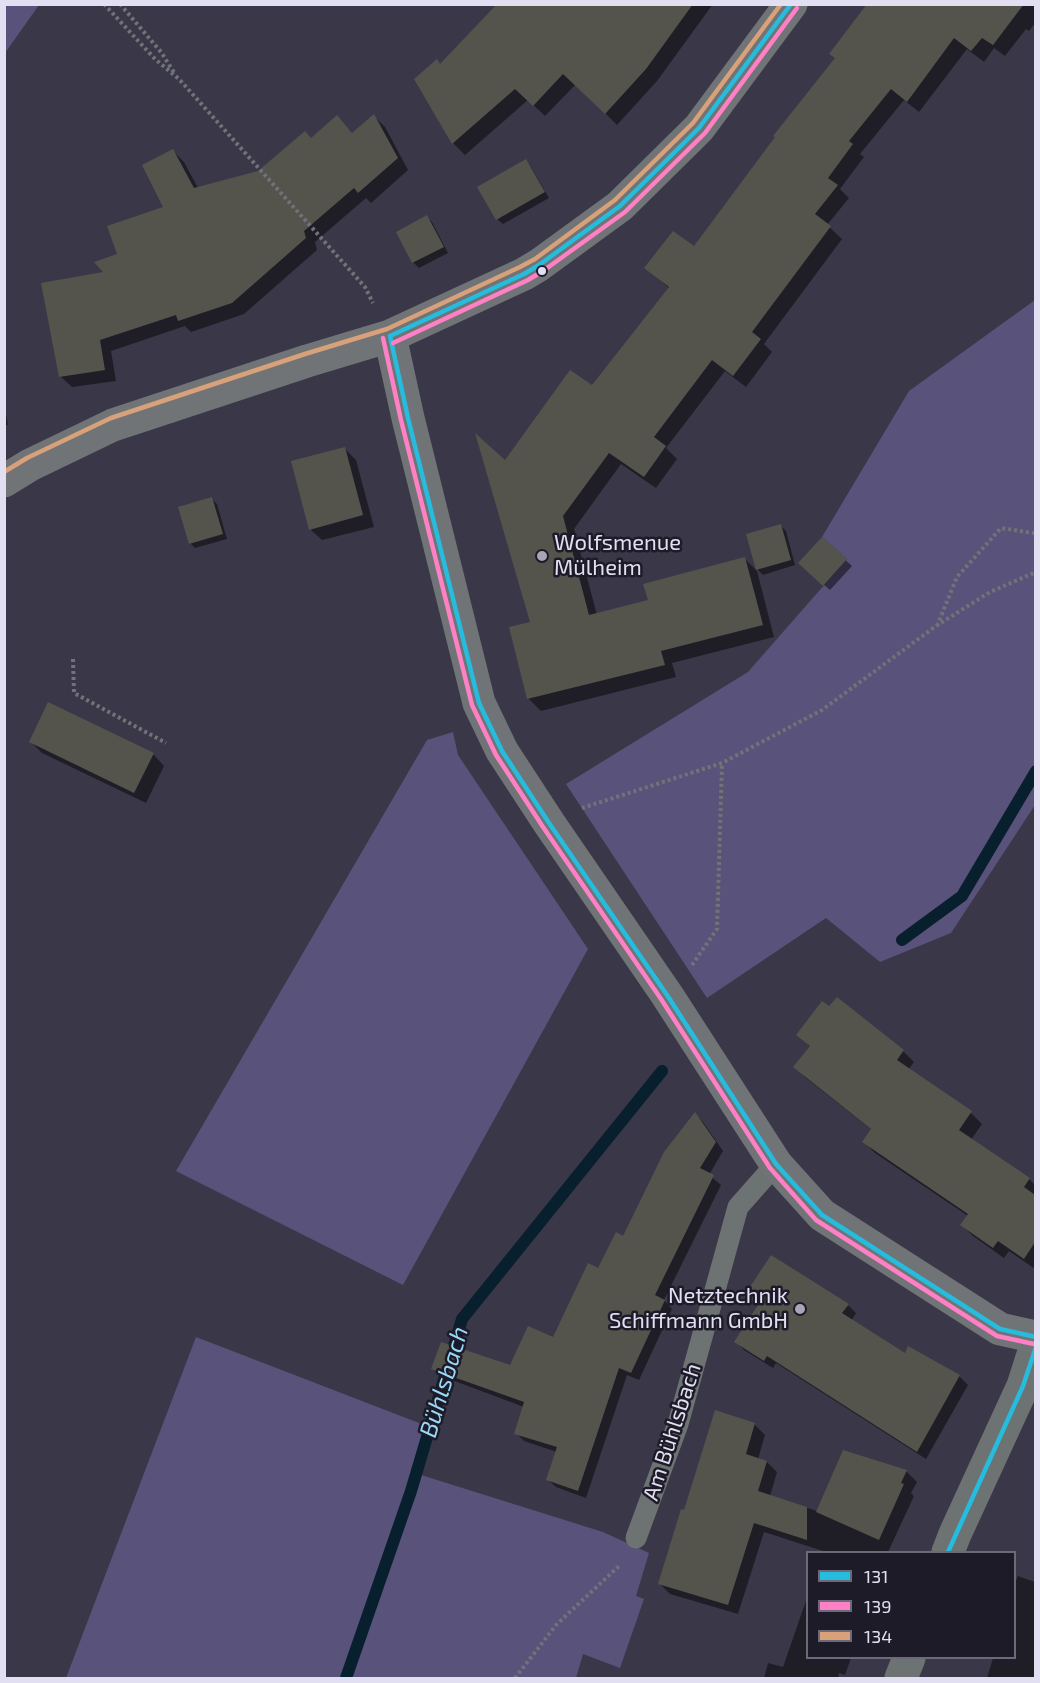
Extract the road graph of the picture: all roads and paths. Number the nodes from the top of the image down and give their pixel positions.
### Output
1 (104, 4) edge
2 (120, 4) edge
3 (791, 4) edge
4 (179, 79) junction
5 (390, 336) junction
6 (4, 481) edge
7 (1035, 539) edge
8 (1035, 572) edge
9 (936, 626) junction
10 (73, 659) dead end
11 (166, 743) dead end
12 (722, 763) junction
13 (549, 823) junction
14 (667, 995) junction
15 (776, 1164) junction
16 (1035, 1337) edge
17 (1035, 1345) edge
18 (636, 1538) joint
19 (948, 1551) edge
20 (909, 1659) edge
21 (515, 1678) edge
22 (901, 1678) edge

1 - 4 path
2 - 4 path
3 - 5 street
4 - 5 path
5 - 6 street
5 - 13 street
7 - 9 path
8 - 9 path
9 - 12 path
10 - 11 path
12 - 13 path
12 - 14 path
13 - 14 street
14 - 15 street
15 - 16 street
15 - 18 lane, Am Bühlsbach
17 - 19 street
18 - 21 path
20 - 22 street

